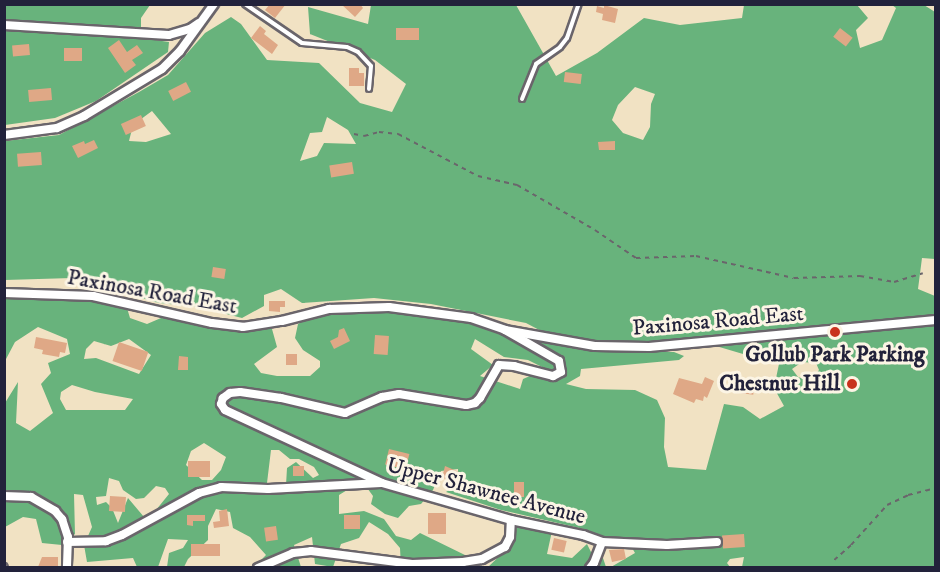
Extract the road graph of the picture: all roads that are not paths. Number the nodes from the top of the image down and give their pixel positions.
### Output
1 (214, 4) edge
2 (245, 4) edge
3 (579, 4) edge
4 (204, 19) junction
5 (4, 25) edge
6 (369, 89) dead end
7 (522, 99) dead end
8 (4, 135) edge
9 (4, 293) edge
10 (936, 320) edge
11 (505, 330) junction
12 (225, 410) joint
13 (382, 483) junction
14 (4, 496) edge
15 (511, 520) junction
16 (67, 542) junction
17 (717, 542) dead end
18 (602, 543) junction
19 (67, 567) edge
20 (258, 567) edge
21 (590, 567) edge

1 - 4 street
2 - 6 lane
3 - 7 lane
4 - 5 street
4 - 8 street
9 - 11 street, Paxinosa Road East
10 - 11 street, Paxinosa Road East
11 - 12 street, Paxinosa Road East
12 - 13 street, Upper Shawnee Avenue
13 - 15 street, Upper Shawnee Avenue
13 - 16 street
14 - 16 street
15 - 18 street, Upper Shawnee Avenue
15 - 20 street
16 - 19 street
17 - 18 street, Upper Shawnee Avenue
18 - 21 street

